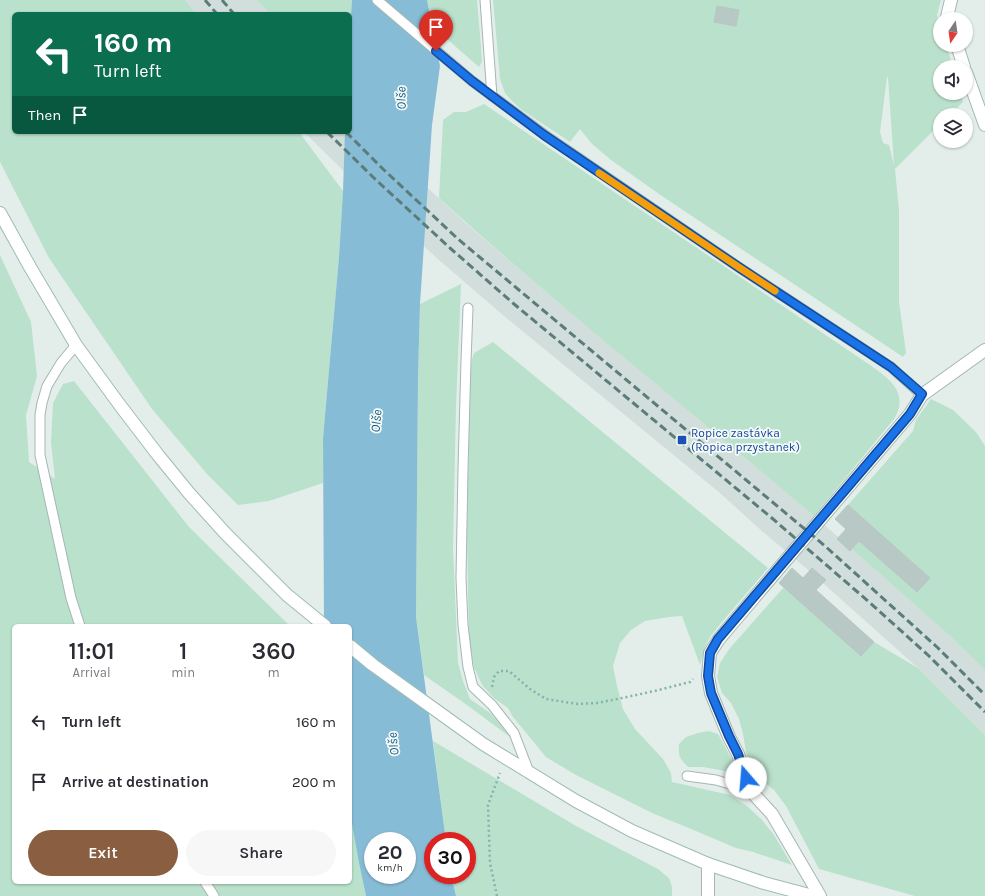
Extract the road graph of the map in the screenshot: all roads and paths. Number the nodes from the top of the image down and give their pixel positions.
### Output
1 (377, 0) edge
2 (485, 0) edge
3 (951, 0) edge
4 (949, 12) edge
5 (973, 92) edge
6 (492, 96) junction
7 (985, 125) edge
8 (0, 213) edge
9 (468, 308) dead end
10 (76, 345) junction
11 (985, 350) edge
12 (922, 394) junction
13 (79, 624) edge
14 (323, 624) edge
15 (352, 648) edge
16 (709, 669) junction
17 (492, 705) junction
18 (507, 758) junction
19 (529, 772) junction
20 (687, 776) dead end
21 (750, 790) junction
22 (708, 864) junction
23 (206, 884) edge
24 (214, 896) edge
25 (497, 896) edge
26 (708, 896) edge
27 (813, 896) edge
28 (820, 896) edge

1 - 6 lane
2 - 6 lane
3 - 4 main road
5 - 7 main road
6 - 12 lane
8 - 10 main road
9 - 17 lane
10 - 13 lane
10 - 14 main road
11 - 12 main road
12 - 16 main road
15 - 18 main road
16 - 17 path
16 - 21 main road
17 - 19 lane
18 - 19 main road
18 - 25 path
19 - 22 main road
20 - 21 lane
21 - 28 main road
22 - 26 main road
22 - 27 main road
23 - 24 lane

